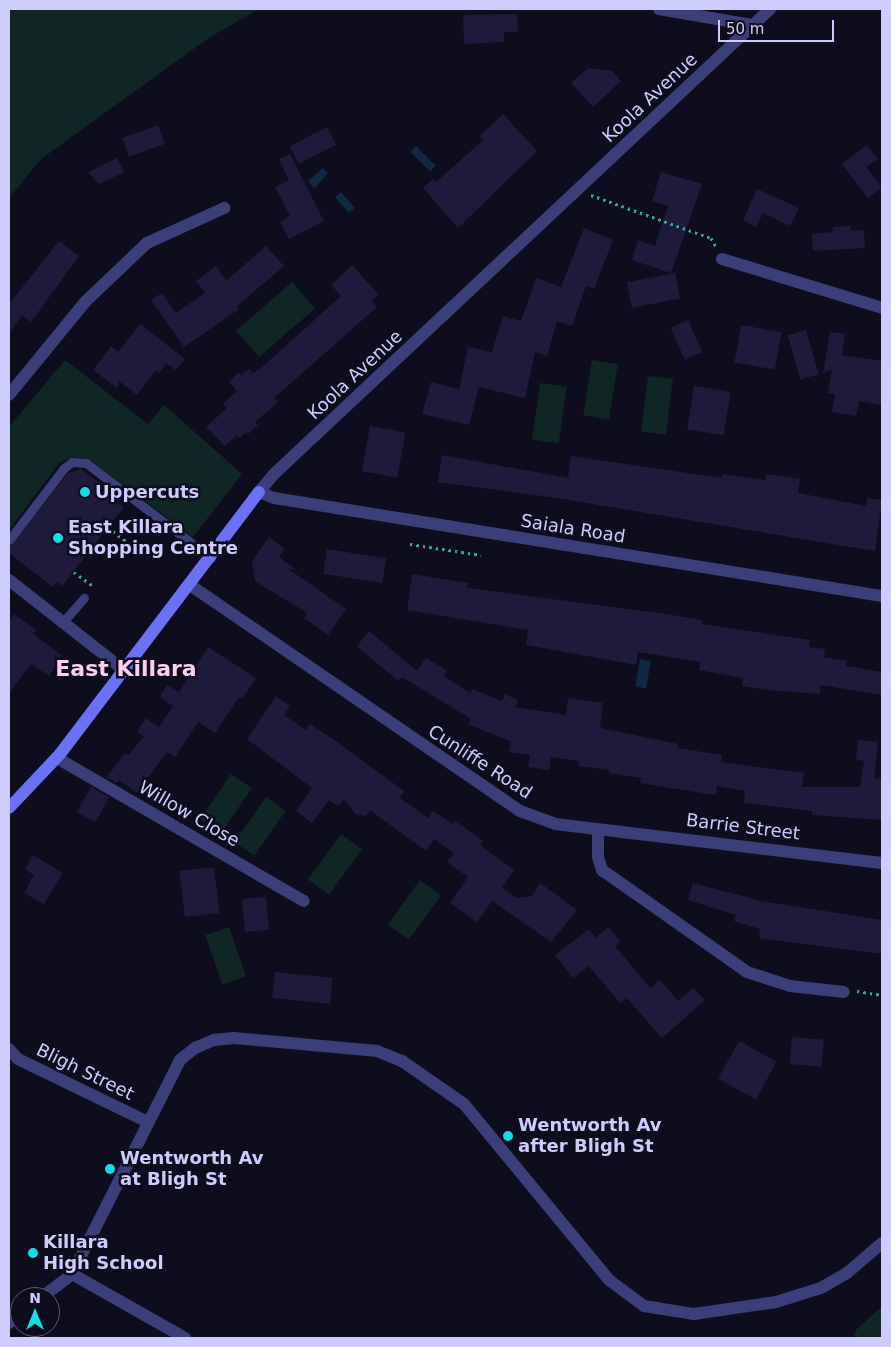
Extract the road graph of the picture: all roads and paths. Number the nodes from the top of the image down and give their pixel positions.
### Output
1 (659, 9) edge
2 (770, 9) edge
3 (752, 25) junction
4 (577, 191) junction
5 (224, 208) dead end
6 (722, 259) joint
7 (882, 308) edge
8 (9, 395) edge
9 (259, 492) junction
10 (108, 527) dead end
11 (9, 540) edge
12 (127, 542) dead end
13 (410, 544) dead end
14 (481, 556) dead end
15 (211, 558) junction
16 (74, 572) dead end
17 (9, 580) edge
18 (190, 584) junction
19 (93, 586) dead end
20 (882, 596) edge
21 (84, 598) dead end
22 (63, 622) junction
23 (125, 671) junction
24 (56, 758) junction
25 (9, 808) edge
26 (598, 830) junction
27 (882, 863) edge
28 (304, 900) dead end
29 (861, 991) dead end
30 (844, 992) dead end
31 (882, 995) edge
32 (9, 1049) edge
33 (148, 1122) junction
34 (882, 1243) edge
35 (72, 1274) junction
36 (55, 1287) edge
37 (185, 1338) edge

1 - 3 street
2 - 3 street, Koola Avenue
3 - 4 street, Koola Avenue
4 - 6 path
4 - 9 street, Koola Avenue
5 - 8 street
6 - 7 street
9 - 15 street, Koola Avenue
9 - 20 street, Saiala Road
10 - 12 path
11 - 15 lane
13 - 14 path
15 - 18 street, Koola Avenue
16 - 19 path
17 - 22 street
18 - 23 street, Koola Avenue
18 - 26 street, Cunliffe Road
21 - 22 lane
22 - 23 street
23 - 24 street, Koola Avenue
24 - 25 street, Koola Avenue
24 - 28 street, Willow Close
26 - 27 street, Barrie Street
26 - 30 street
29 - 31 path
32 - 33 street, Bligh Street
33 - 34 street
33 - 35 street
35 - 36 street
35 - 37 street

